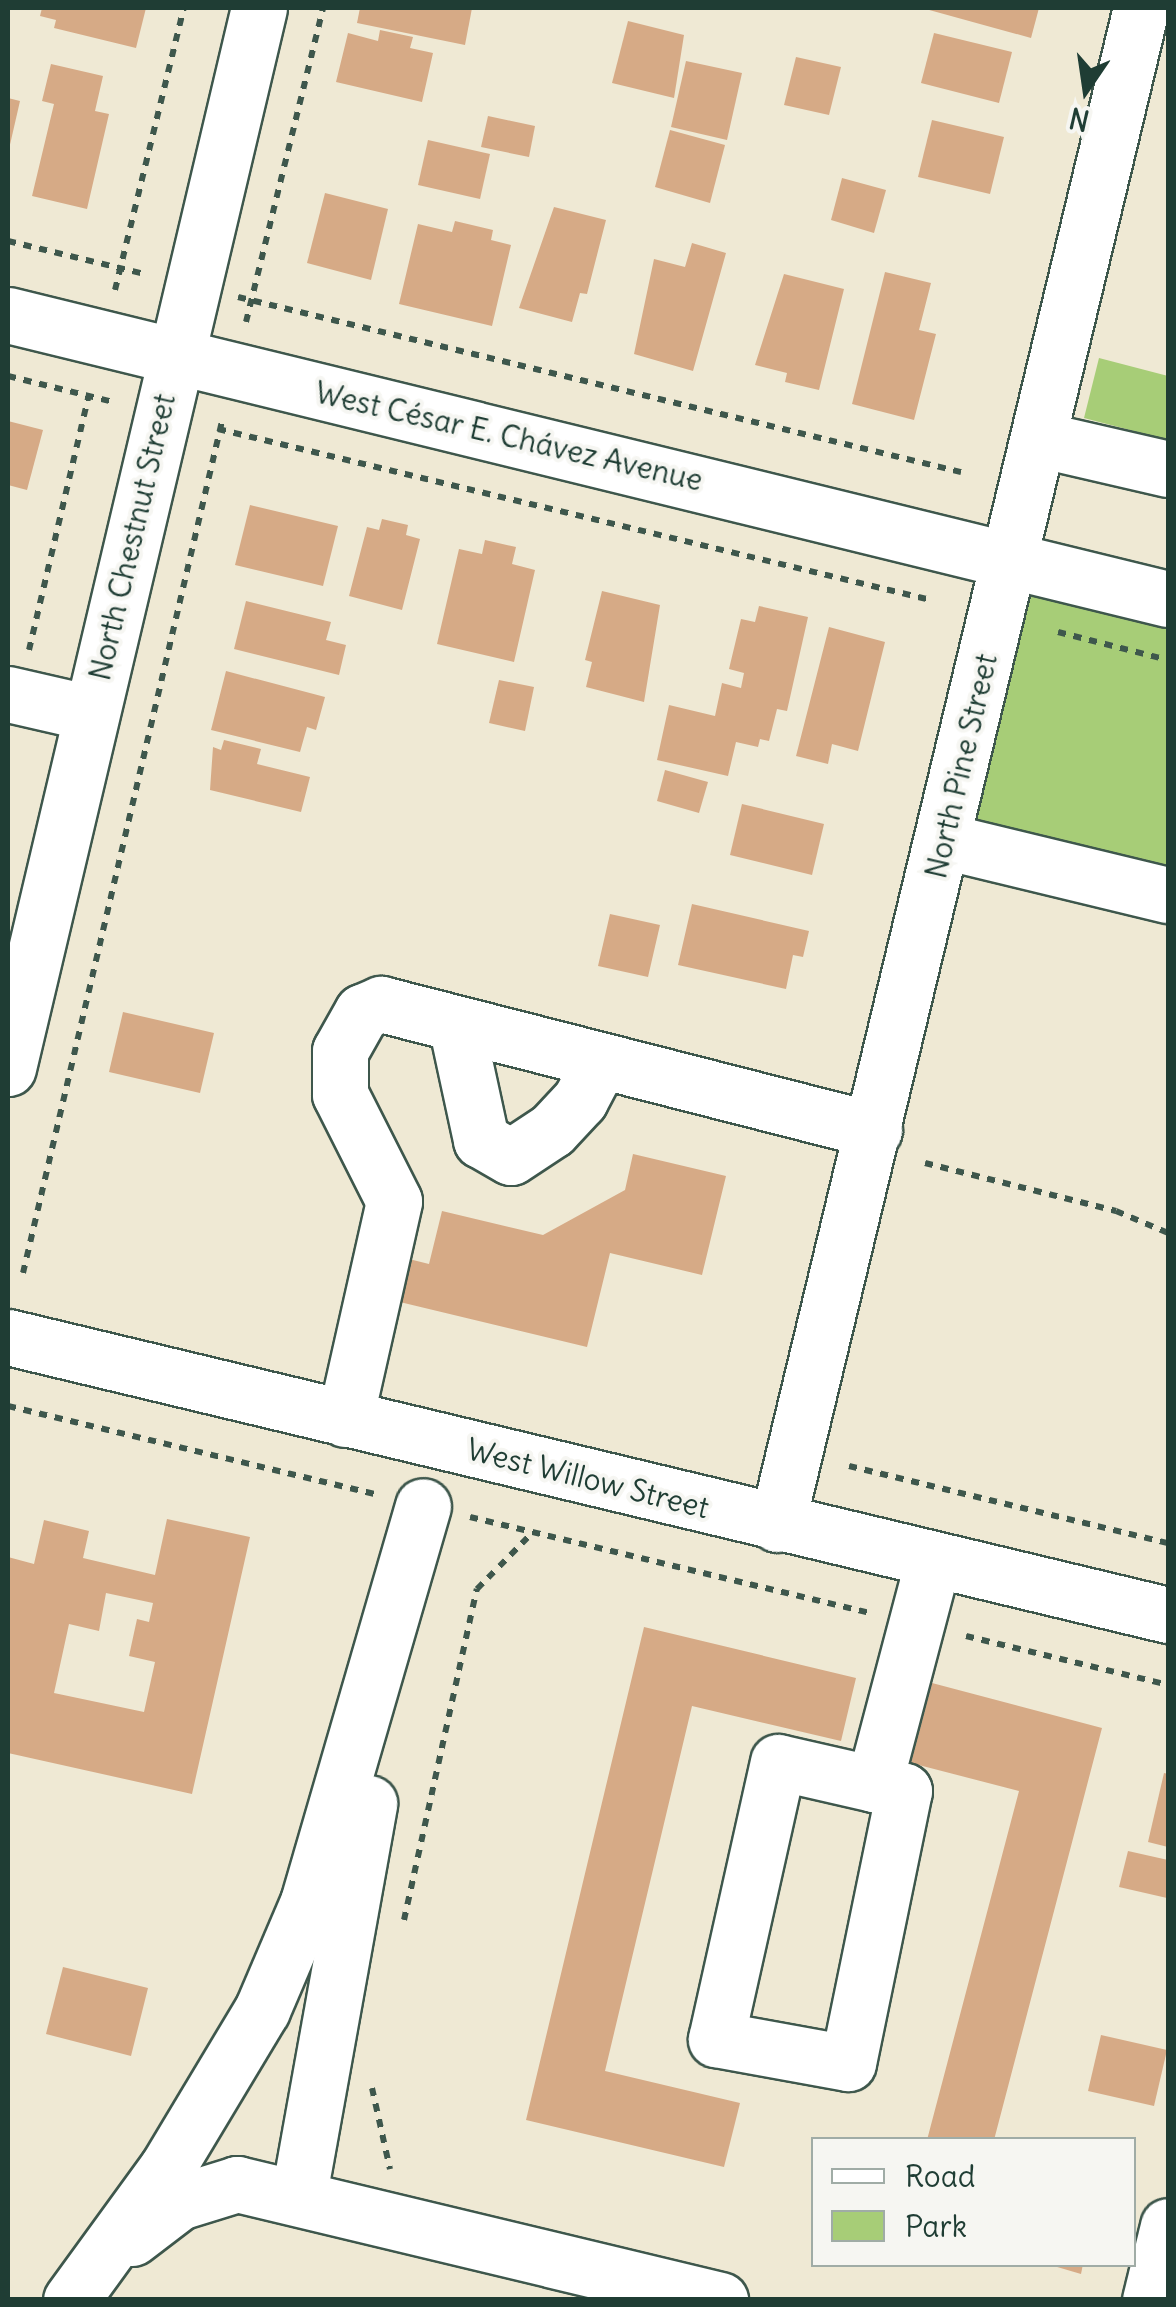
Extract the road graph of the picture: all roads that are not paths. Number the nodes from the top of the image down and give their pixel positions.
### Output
1 (259, 8) edge
2 (1141, 8) edge
3 (8, 315) edge
4 (175, 354) junction
5 (1038, 439) junction
6 (1168, 469) edge
7 (1010, 556) junction
8 (1168, 599) edge
9 (8, 694) edge
10 (91, 713) junction
11 (944, 842) junction
12 (1168, 895) edge
13 (456, 1024) junction
14 (599, 1064) junction
15 (8, 1068) edge
16 (874, 1130) junction
17 (8, 1338) edge
18 (345, 1419) junction
19 (436, 1441) junction
20 (423, 1506) junction
21 (777, 1524) junction
22 (933, 1560) junction
23 (1168, 1615) edge
24 (874, 1784) junction
25 (299, 2194) junction
26 (1168, 2226) edge
27 (80, 2285) edge
28 (720, 2300) edge
29 (1150, 2300) edge

1 - 4 street, North Chestnut Street
2 - 5 street, North Pine Street
3 - 4 street, West César E. Chávez Avenue
4 - 7 street, West César E. Chávez Avenue
4 - 10 street, North Chestnut Street
5 - 6 street
5 - 7 street, North Pine Street
7 - 8 street, West César E. Chávez Avenue
7 - 11 street, North Pine Street
9 - 10 street
10 - 15 street, North Chestnut Street
11 - 12 street
11 - 16 street, North Pine Street
13 - 14 street
13 - 14 street
13 - 18 street
14 - 16 street
16 - 21 street, North Pine Street
17 - 18 street, West Willow Street
18 - 19 street, West Willow Street
19 - 20 street
19 - 21 street, West Willow Street
20 - 25 street
20 - 27 street
21 - 22 street, West Willow Street
22 - 23 street, West Willow Street
22 - 24 street
24 - 24 street
25 - 27 street
25 - 28 street
26 - 29 street

